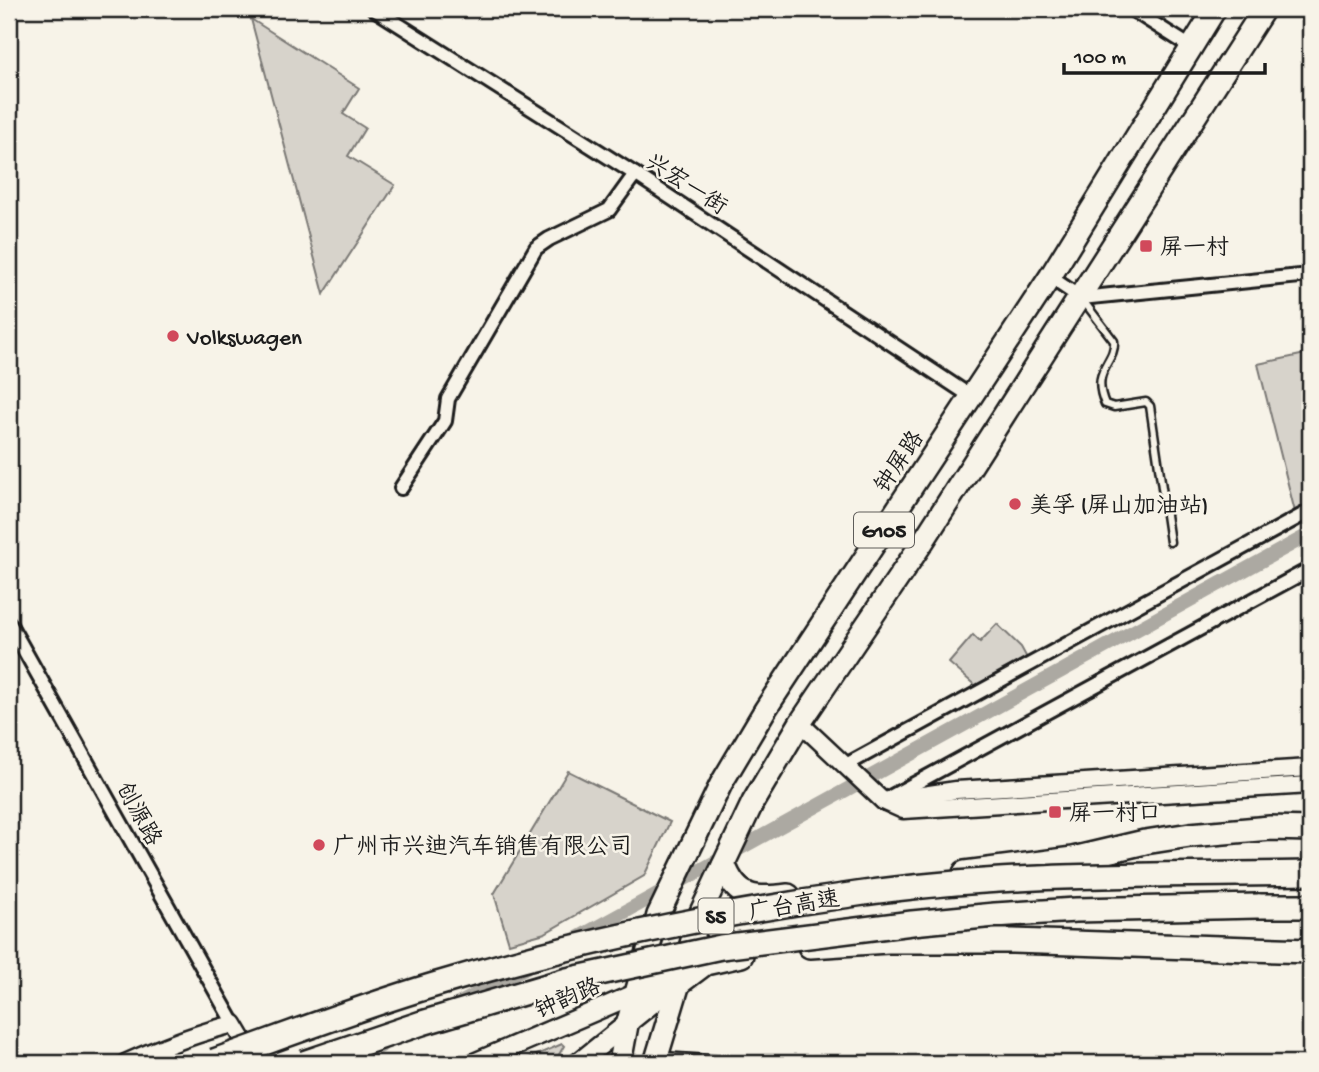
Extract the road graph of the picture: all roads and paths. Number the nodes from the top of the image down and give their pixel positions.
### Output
1 (374, 9) edge
2 (1130, 9) edge
3 (1216, 9) edge
4 (1264, 9) edge
5 (1191, 47) junction
6 (635, 174) junction
7 (1310, 275) edge
8 (1050, 277) junction
9 (1081, 298) junction
10 (972, 397) junction
11 (401, 488) dead end
12 (1310, 511) edge
13 (1170, 542) dead end
14 (1310, 569) edge
15 (9, 622) edge
16 (800, 723) junction
17 (1310, 768) edge
18 (851, 770) junction
19 (1310, 785) edge
20 (883, 801) junction
21 (1310, 829) edge
22 (724, 866) junction
23 (1310, 873) edge
24 (1310, 906) edge
25 (1310, 951) edge
26 (644, 965) junction
27 (681, 981) junction
28 (635, 994) junction
29 (234, 1024) junction
30 (627, 1025) junction
31 (656, 1059) edge
32 (214, 1060) dead end
33 (125, 1063) edge
34 (257, 1063) edge
35 (304, 1063) edge
36 (474, 1063) edge
37 (578, 1063) edge
38 (620, 1063) edge
39 (771, 1063) edge

1 - 6 street, 兴宏一街
2 - 5 street
3 - 5 highway, 钟屏路 / G105
4 - 9 highway, G105
5 - 8 highway, 钟屏路 / G105
6 - 10 street, 兴宏一街
6 - 11 street
7 - 9 street
8 - 9 street
8 - 10 highway, 钟屏路 / G105
9 - 13 lane
9 - 16 highway, G105
10 - 26 highway, 钟屏路 / G105
12 - 18 street
14 - 20 street
15 - 29 street, 创源路
16 - 18 street
16 - 22 highway, G105
17 - 20 street
18 - 20 street
19 - 20 street
21 - 22 highway
22 - 27 highway, G105
23 - 32 highway, 广台高速 / S5, bridge
24 - 35 highway, 广台高速 / S5, bridge
25 - 27 highway
26 - 27 highway
26 - 28 highway, 钟屏路 / G105
27 - 28 main road, 钟韵路
27 - 30 main road
27 - 31 highway, G105
28 - 30 highway, G105
28 - 36 main road, 钟韵路
29 - 33 street
29 - 34 street
30 - 37 main road
30 - 38 highway, G105
31 - 39 lane

